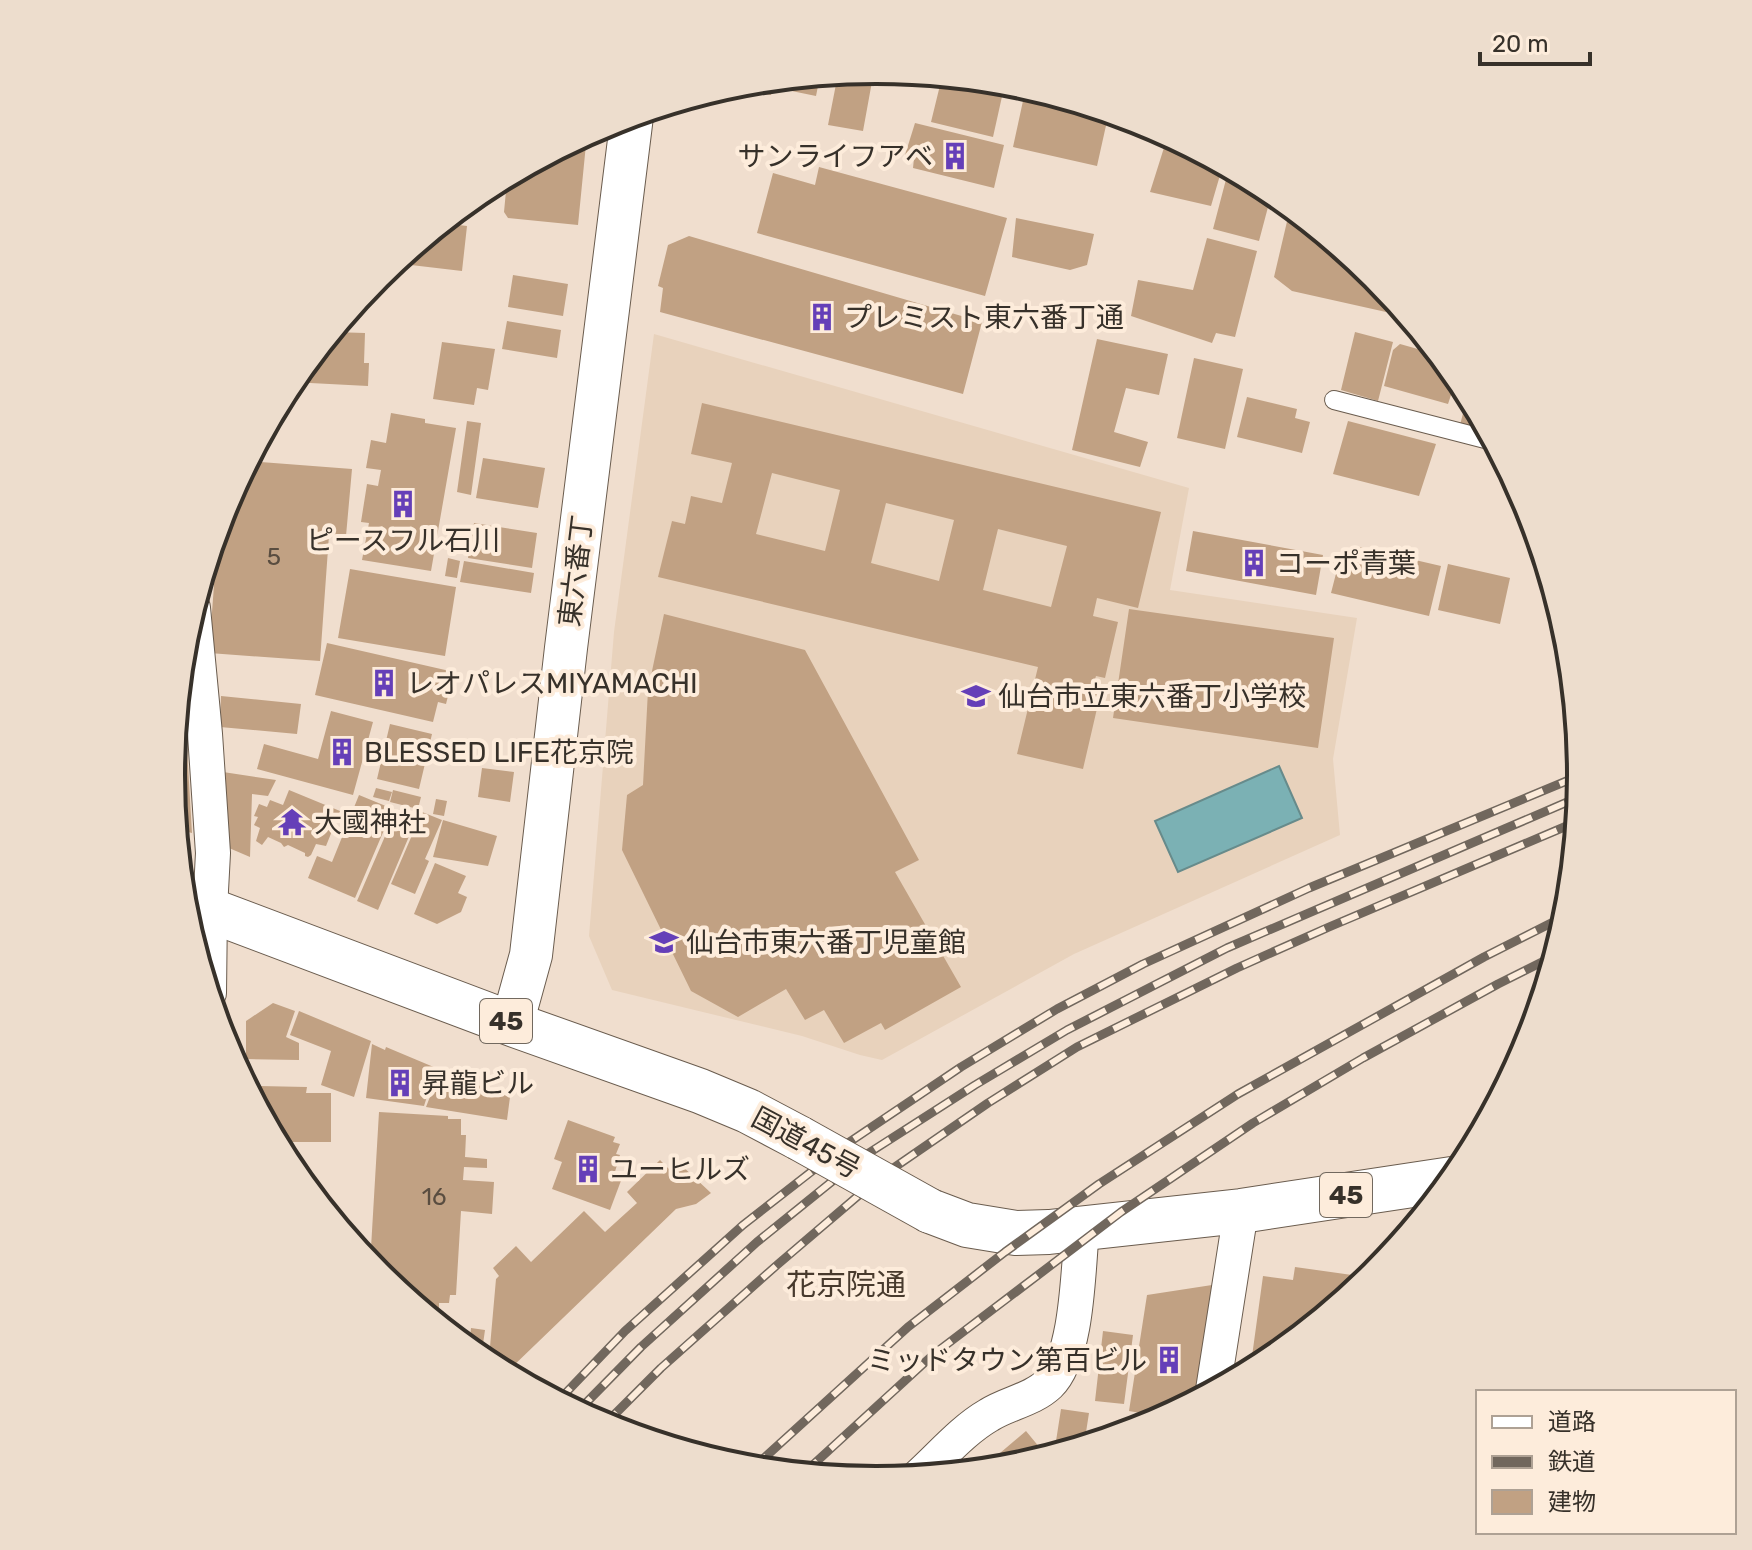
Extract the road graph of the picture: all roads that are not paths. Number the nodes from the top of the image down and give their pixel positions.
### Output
1 (630, 130) edge
2 (1334, 400) dead end
3 (1478, 437) edge
4 (197, 648) edge
5 (197, 905) edge
6 (512, 1024) junction
7 (1434, 1182) edge
8 (1241, 1211) junction
9 (1082, 1229) junction
10 (1215, 1376) edge
11 (932, 1464) edge

1 - 6 street, 東六番丁
2 - 3 lane
4 - 5 street
5 - 6 highway, 国道45号 / 45
6 - 9 highway, 国道45号 / 45, bridge
7 - 8 highway, 国道45号 / 45
8 - 9 highway, 国道45号 / 45
8 - 10 street
9 - 11 street

